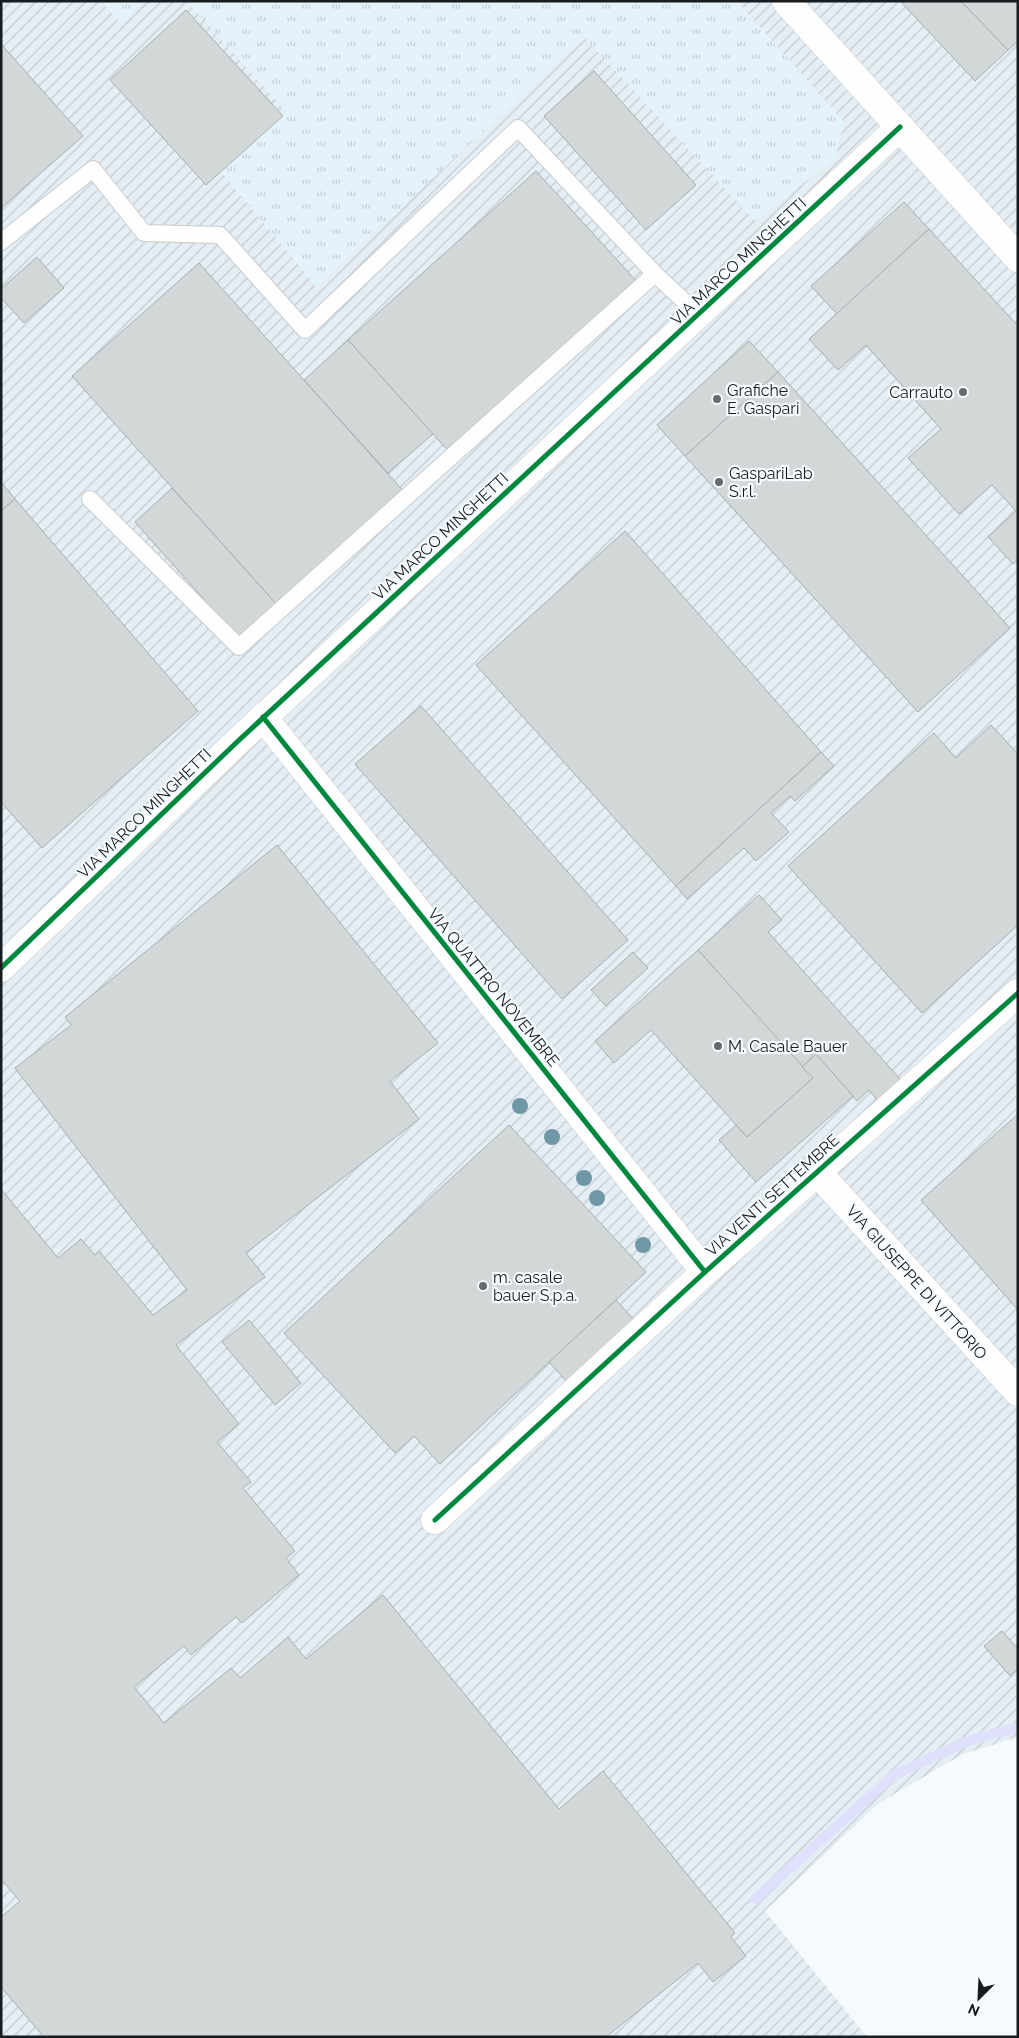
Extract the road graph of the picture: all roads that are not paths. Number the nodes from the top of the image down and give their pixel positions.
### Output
1 (786, 1) edge
2 (900, 127) junction
3 (1, 242) edge
4 (1018, 258) edge
5 (656, 274) junction
6 (699, 315) junction
7 (90, 499) dead end
8 (263, 717) junction
9 (1, 968) edge
10 (1018, 993) edge
11 (817, 1172) junction
12 (705, 1272) junction
13 (1018, 1392) edge
14 (435, 1520) dead end

1 - 2 street
2 - 4 street
2 - 6 street, VIA MARCO MINGHETTI
3 - 5 lane
5 - 6 lane
5 - 7 lane
6 - 8 street, VIA MARCO MINGHETTI
8 - 9 street, VIA MARCO MINGHETTI
8 - 12 street, VIA QUATTRO NOVEMBRE
10 - 11 street, VIA VENTI SETTEMBRE
11 - 12 street, VIA VENTI SETTEMBRE
11 - 13 street, VIA GIUSEPPE DI VITTORIO
12 - 14 street, VIA VENTI SETTEMBRE

